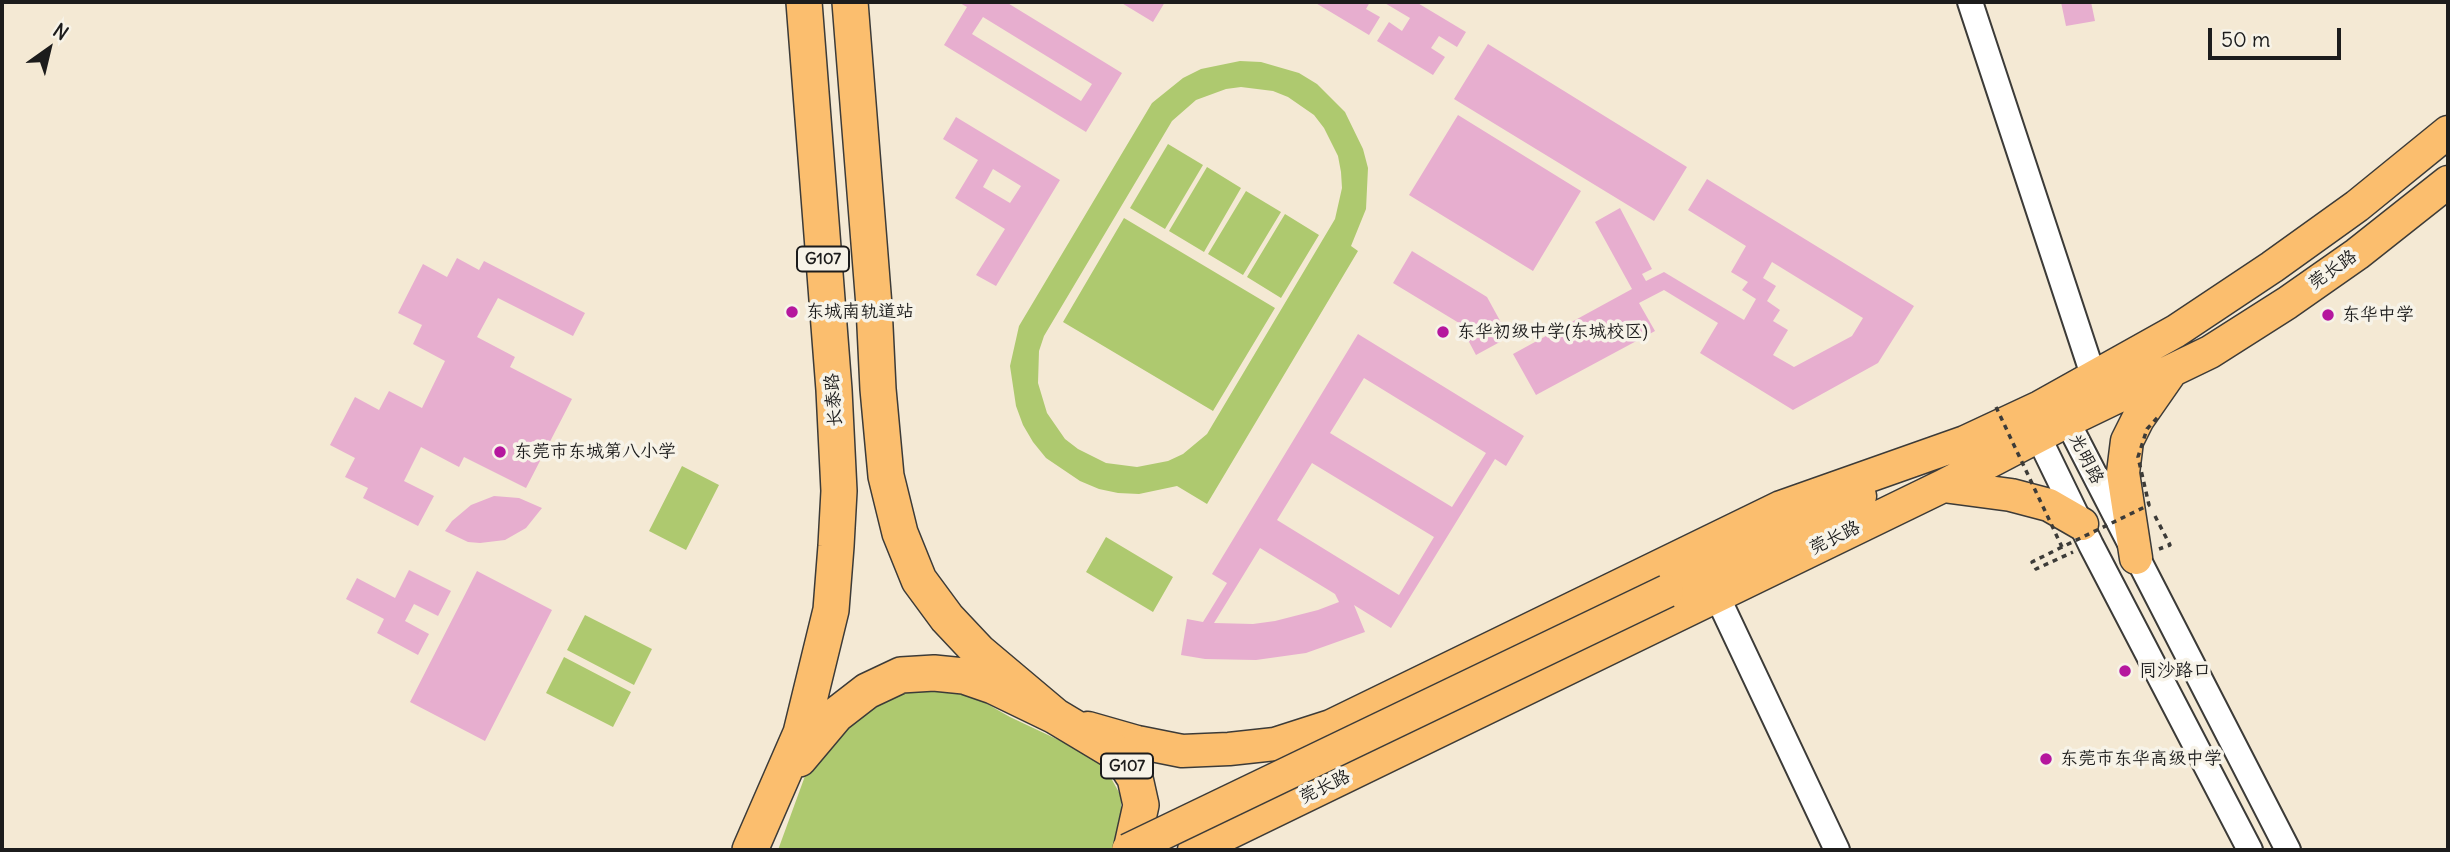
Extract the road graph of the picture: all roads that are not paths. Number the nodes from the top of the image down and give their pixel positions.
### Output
1 (804, 2) edge
2 (850, 2) edge
3 (1970, 2) edge
4 (2448, 132) edge
5 (2448, 182) edge
6 (2171, 372) junction
7 (2094, 377) junction
8 (2048, 422) junction
9 (1951, 447) junction
10 (1943, 486) junction
11 (2072, 536) junction
12 (2136, 558) junction
13 (1717, 596) junction
14 (1055, 716) junction
15 (776, 790) junction
16 (756, 844) edge
17 (1129, 850) edge
18 (1194, 850) edge
19 (1837, 850) edge
20 (2250, 850) edge
21 (2288, 850) edge

1 - 15 highway, 长泰路 / G107
2 - 14 highway, G107
3 - 7 street
4 - 7 main road, 莞长路
5 - 6 main road, 莞长路
6 - 8 main road, 莞长路
6 - 12 main road
7 - 8 main road, 莞长路
8 - 9 main road, 莞长路
8 - 10 main road, 莞长路
8 - 11 street, 光明路
8 - 12 street, 光明路
9 - 14 main road, 莞长路
9 - 17 main road, 莞长路, bridge
10 - 11 main road
10 - 13 main road, 莞长路
11 - 20 street, 光明路
12 - 21 street, 光明路
13 - 18 main road, 莞长路
13 - 19 street
14 - 15 highway
14 - 17 highway, G107
15 - 16 highway, G107

